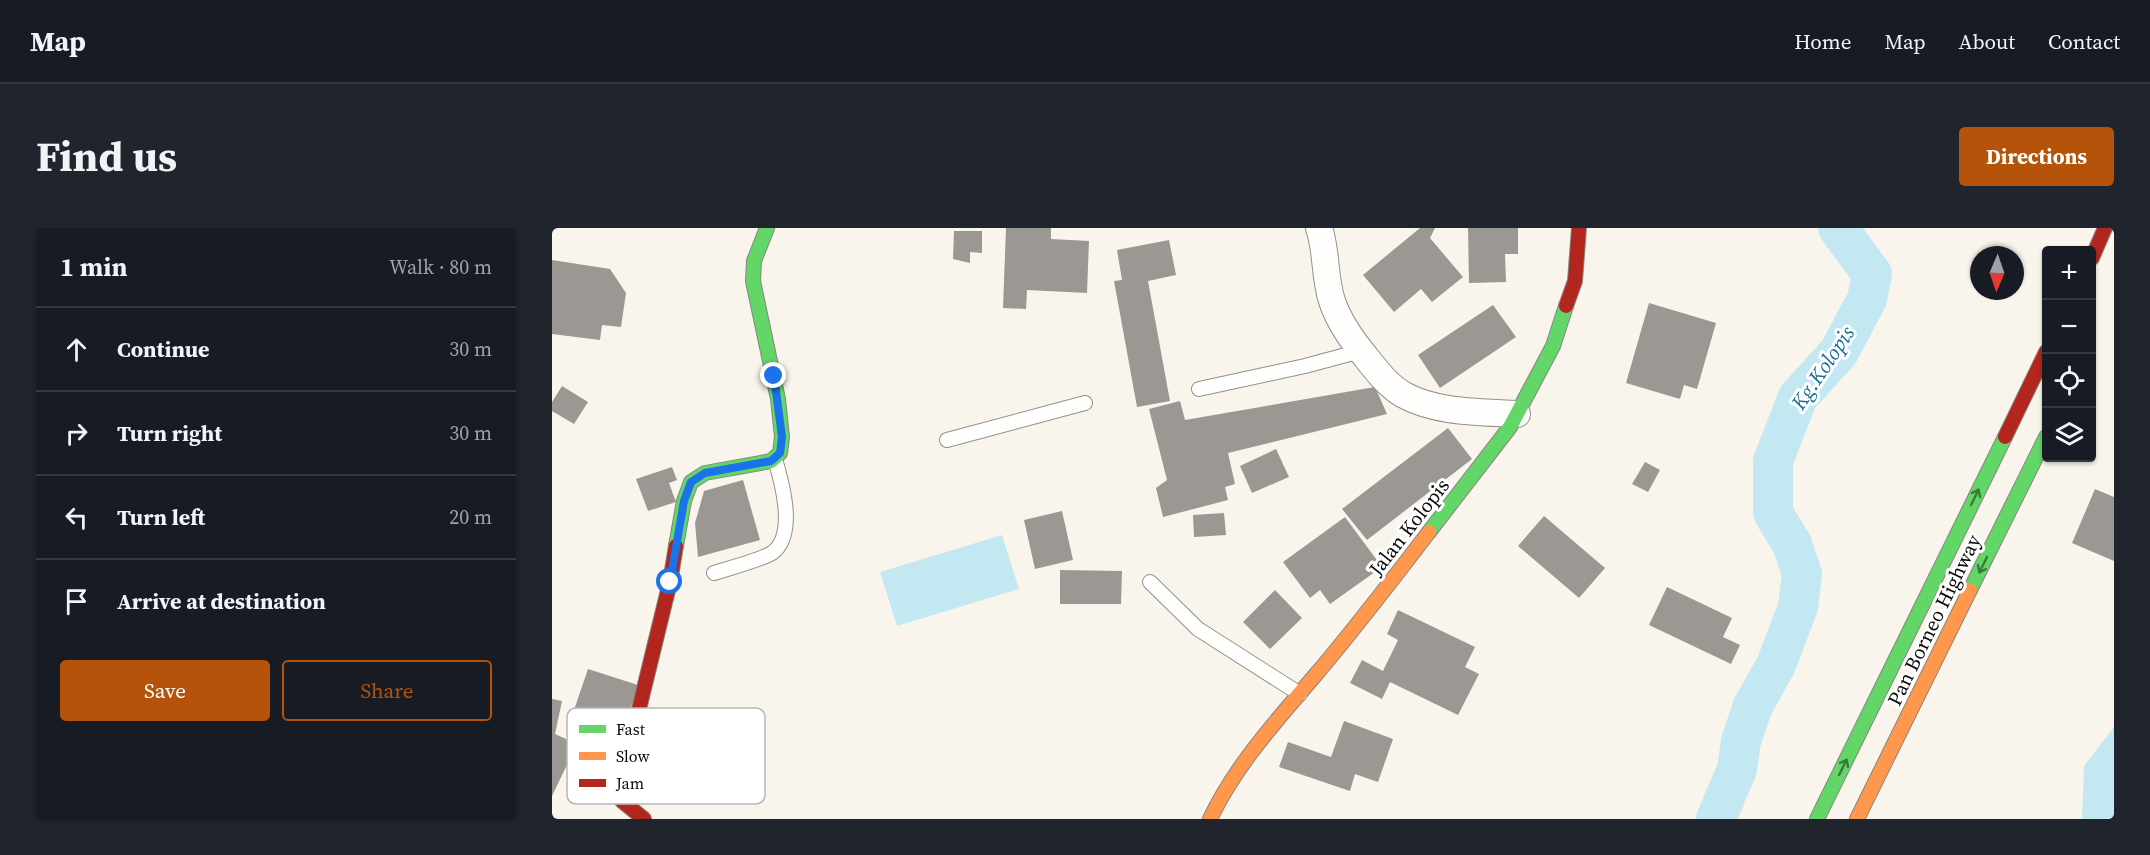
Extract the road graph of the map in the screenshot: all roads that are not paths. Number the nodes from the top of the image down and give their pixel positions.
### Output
1 (767, 228) edge
2 (1319, 228) edge
3 (1579, 228) edge
4 (2105, 228) edge
5 (2096, 247) edge
6 (1361, 351) junction
7 (2045, 354) edge
8 (1199, 388) dead end
9 (1086, 404) dead end
10 (1517, 414) junction
11 (947, 440) dead end
12 (2042, 445) edge
13 (775, 459) junction
14 (714, 573) dead end
15 (1149, 582) dead end
16 (1300, 694) junction
17 (639, 708) edge
18 (626, 804) edge
19 (644, 819) edge
20 (1210, 819) edge
21 (1817, 819) edge
22 (1857, 819) edge

1 - 13 main road
2 - 6 street
3 - 10 main road, Jalan Kolopis
4 - 5 main road
6 - 8 lane
6 - 10 street
21 -> 7 main road
9 - 11 lane
10 - 16 main road, Jalan Kolopis
12 -> 22 main road, Pan Borneo Highway
13 - 14 lane
13 - 17 main road
15 - 16 lane
16 - 20 main road, Jalan Kolopis
18 - 19 main road

